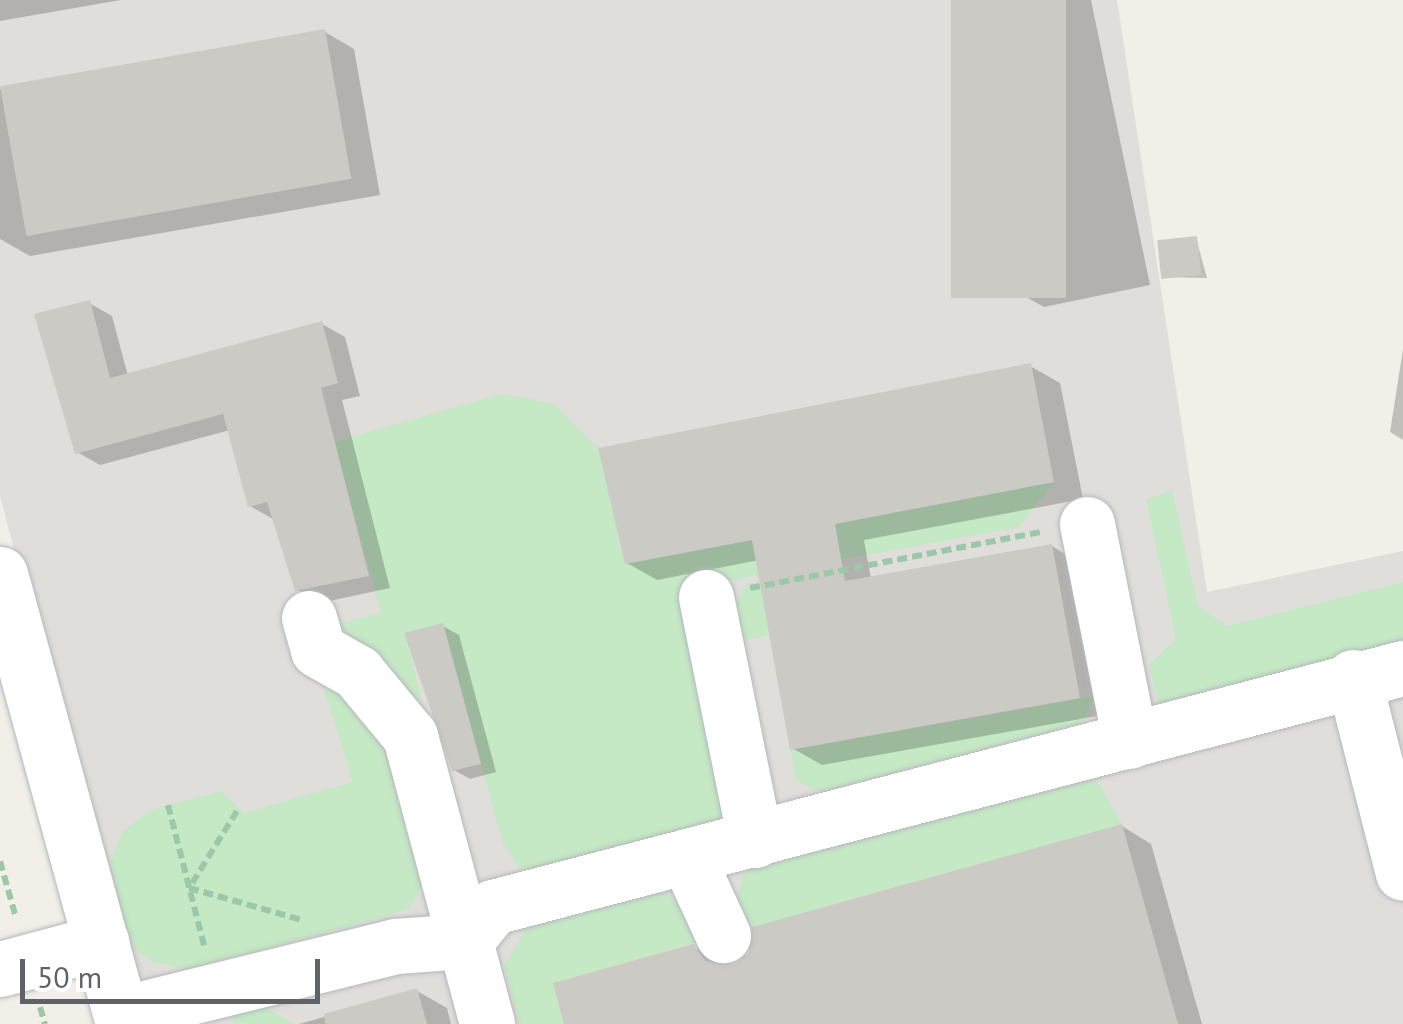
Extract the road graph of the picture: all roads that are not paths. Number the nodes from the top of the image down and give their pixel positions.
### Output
1 (1088, 524) road end
2 (0, 574) edge
3 (706, 597) road end
4 (309, 618) dead end
5 (1378, 672) edge
6 (20, 722) edge
7 (1130, 741) junction
8 (754, 840) junction
9 (688, 859) junction
10 (1403, 873) edge
11 (724, 935) dead end
12 (465, 941) junction
13 (101, 942) junction
14 (0, 970) edge
15 (122, 1019) edge
16 (487, 1024) edge

1 - 7 street
2 - 6 street
3 - 8 street
4 - 12 street
5 - 7 street
5 - 10 street
6 - 13 street
7 - 8 street
8 - 9 street
9 - 11 street
9 - 12 street
12 - 15 street
12 - 16 street
13 - 14 street
13 - 15 street

